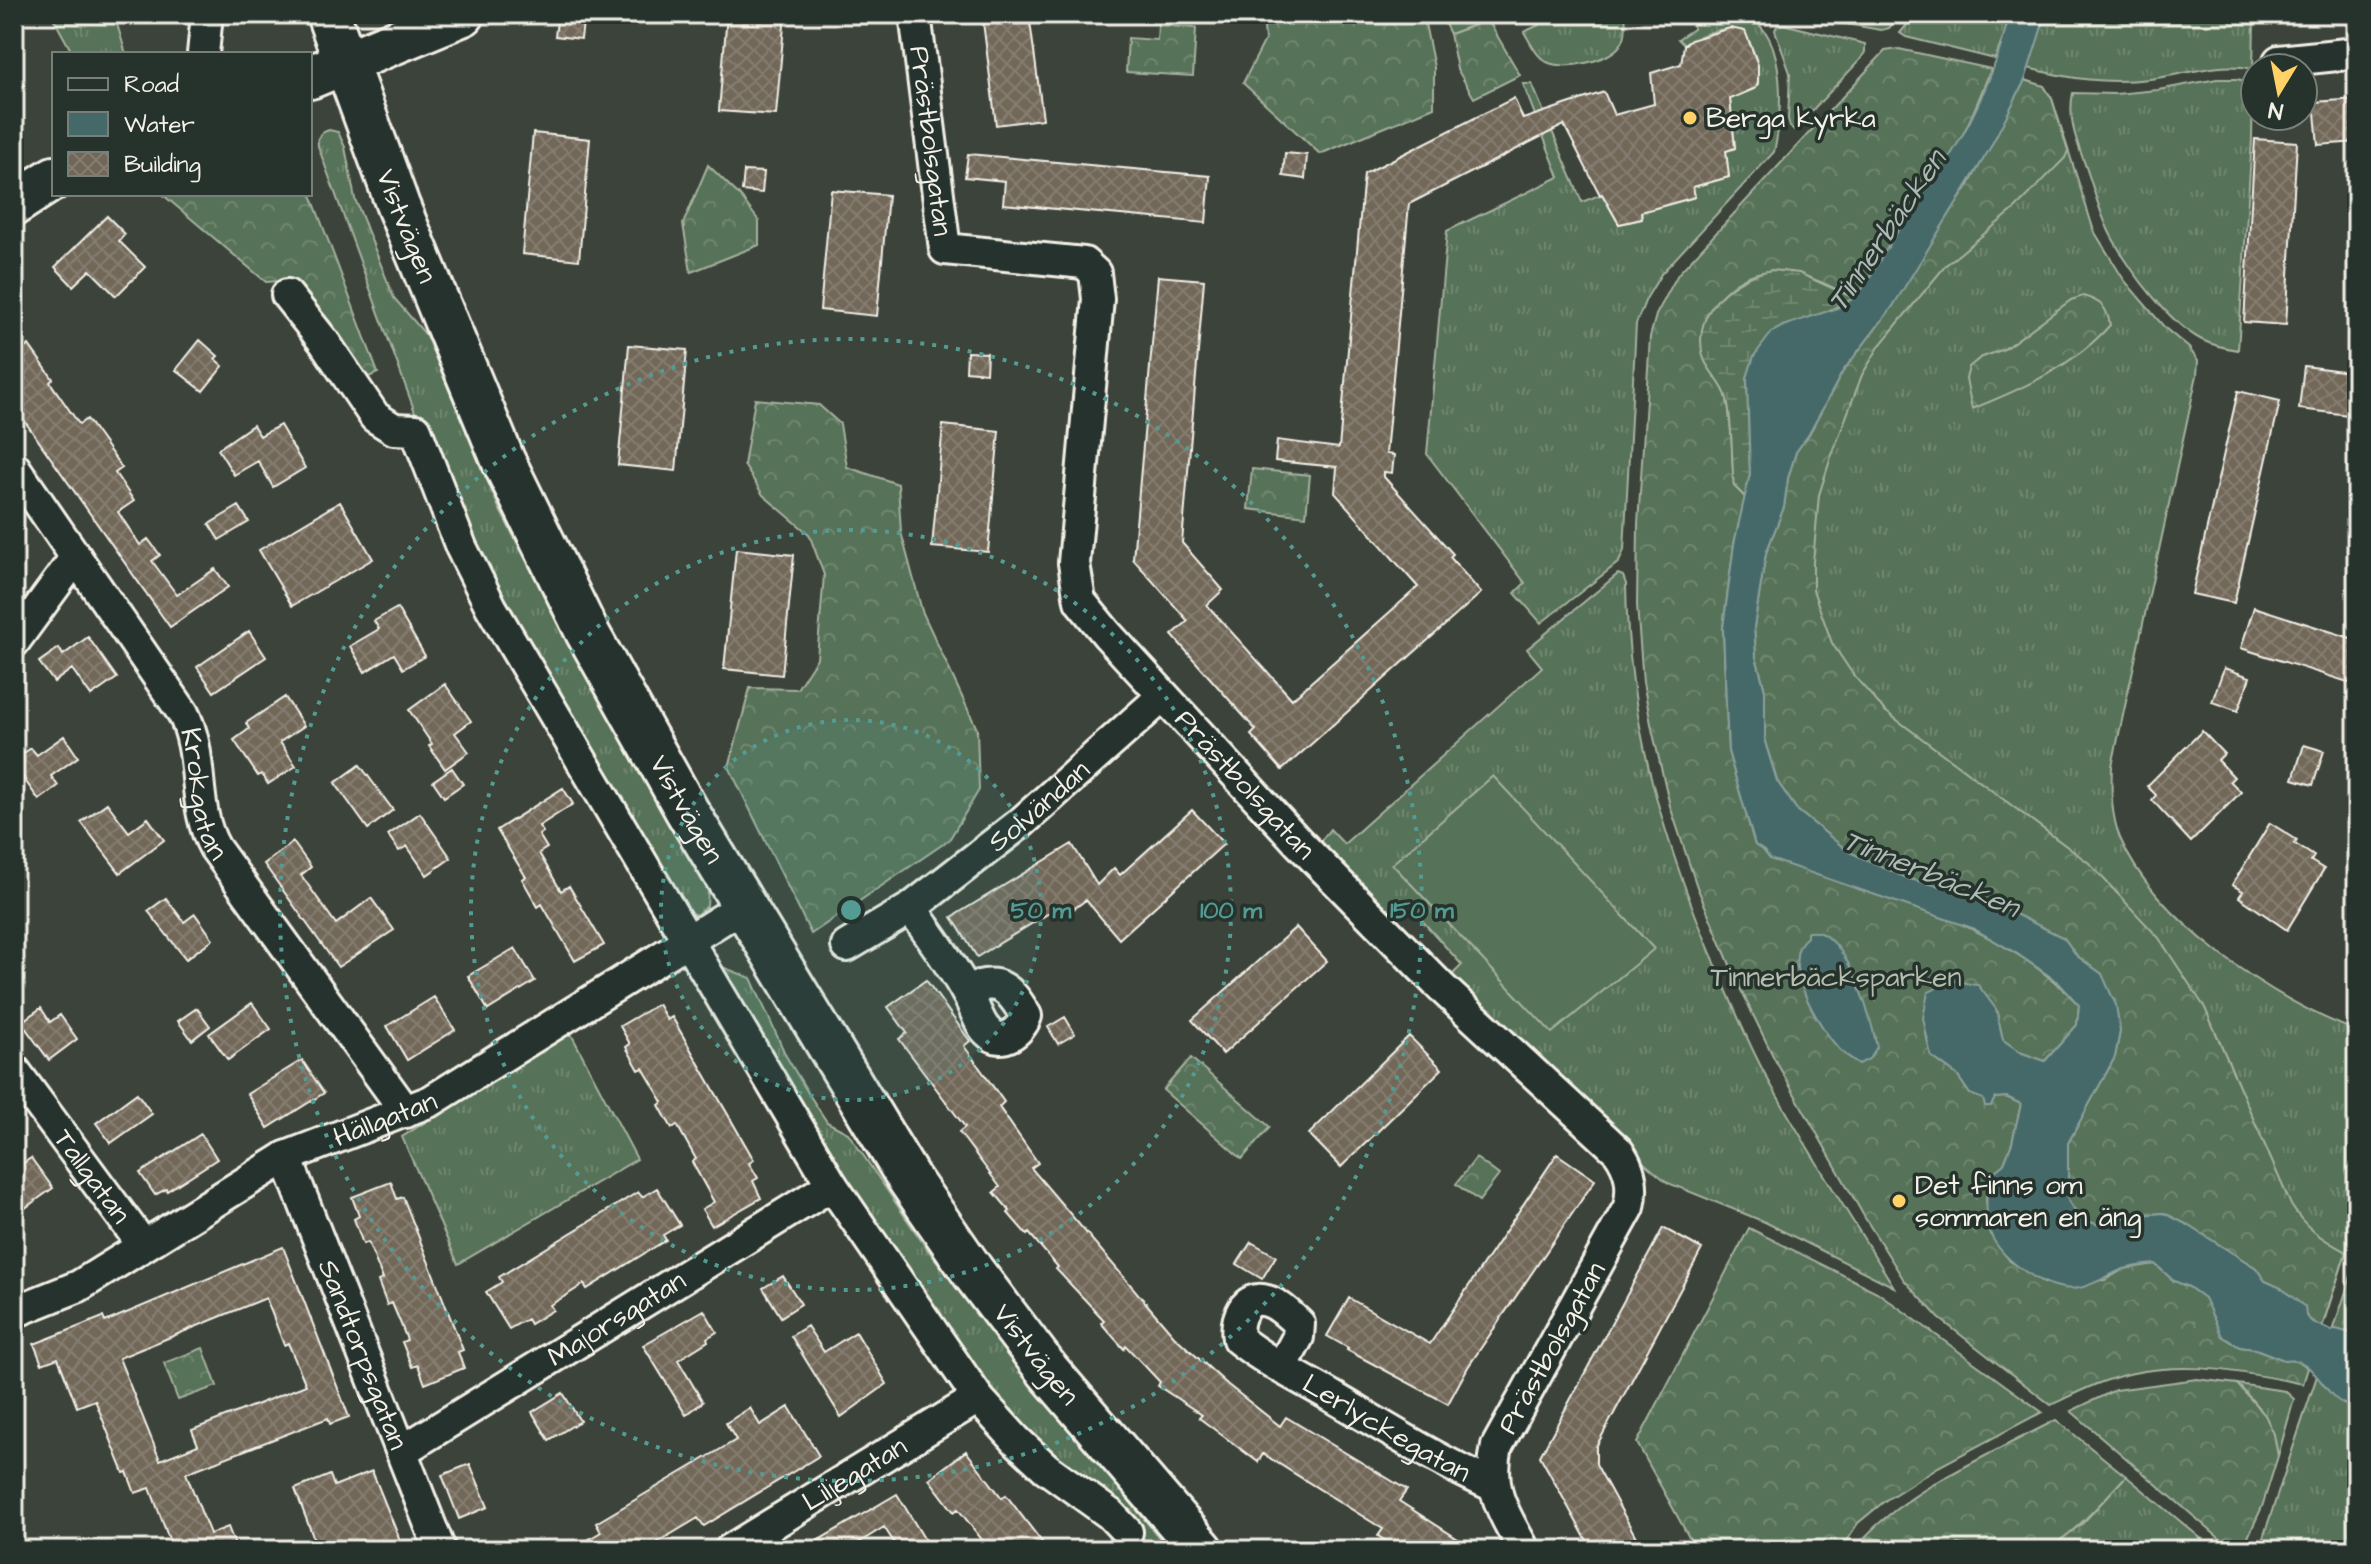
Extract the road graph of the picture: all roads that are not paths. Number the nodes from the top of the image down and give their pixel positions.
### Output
1 (207, 14) edge
2 (395, 14) edge
3 (463, 14) edge
4 (915, 14) edge
5 (330, 48) edge
6 (203, 52) edge
7 (305, 52) edge
8 (2357, 53) edge
9 (2319, 57) edge
10 (52, 179) edge
11 (14, 204) edge
12 (287, 295) dead end
13 (14, 467) edge
14 (76, 557) junction
15 (14, 642) edge
16 (1163, 696) junction
17 (745, 905) junction
18 (911, 908) junction
19 (688, 941) junction
20 (847, 946) dead end
21 (966, 991) dead end
22 (14, 1070) edge
23 (406, 1112) junction
24 (286, 1157) junction
25 (832, 1185) junction
26 (143, 1245) junction
27 (14, 1312) edge
28 (1282, 1367) dead end
29 (978, 1398) junction
30 (402, 1451) junction
31 (1494, 1486) junction
32 (1127, 1532) dead end
33 (1193, 1542) edge
34 (440, 1550) edge
35 (730, 1550) edge
36 (1524, 1550) edge

1 - 6 street
2 - 5 main road
3 - 5 main road
4 - 16 street, Prästbolsgatan
5 - 7 main road
5 - 17 main road, Vistvägen
8 - 9 street
10 - 11 main road
12 - 19 street
13 - 14 street, Krokgatan
14 - 15 street
14 - 23 street, Krokgatan
16 - 18 street, Solvändan
16 - 31 street, Prästbolsgatan
17 - 19 street, Hällgatan
17 - 33 main road, Vistvägen
18 - 20 street, Solvändan
18 - 21 street
19 - 23 street, Hällgatan
19 - 25 street
22 - 26 street, Tallgatan
23 - 24 street, Hällgatan
24 - 26 street, Hällgatan
24 - 30 street, Sandtorpsgatan
25 - 29 street
25 - 30 street, Majorsgatan
26 - 27 street, Hällgatan
28 - 31 street, Lerlyckegatan
29 - 32 street
29 - 35 street, Liljegatan
30 - 34 street, Sandtorpsgatan
31 - 36 street, Prästbolsgatan

